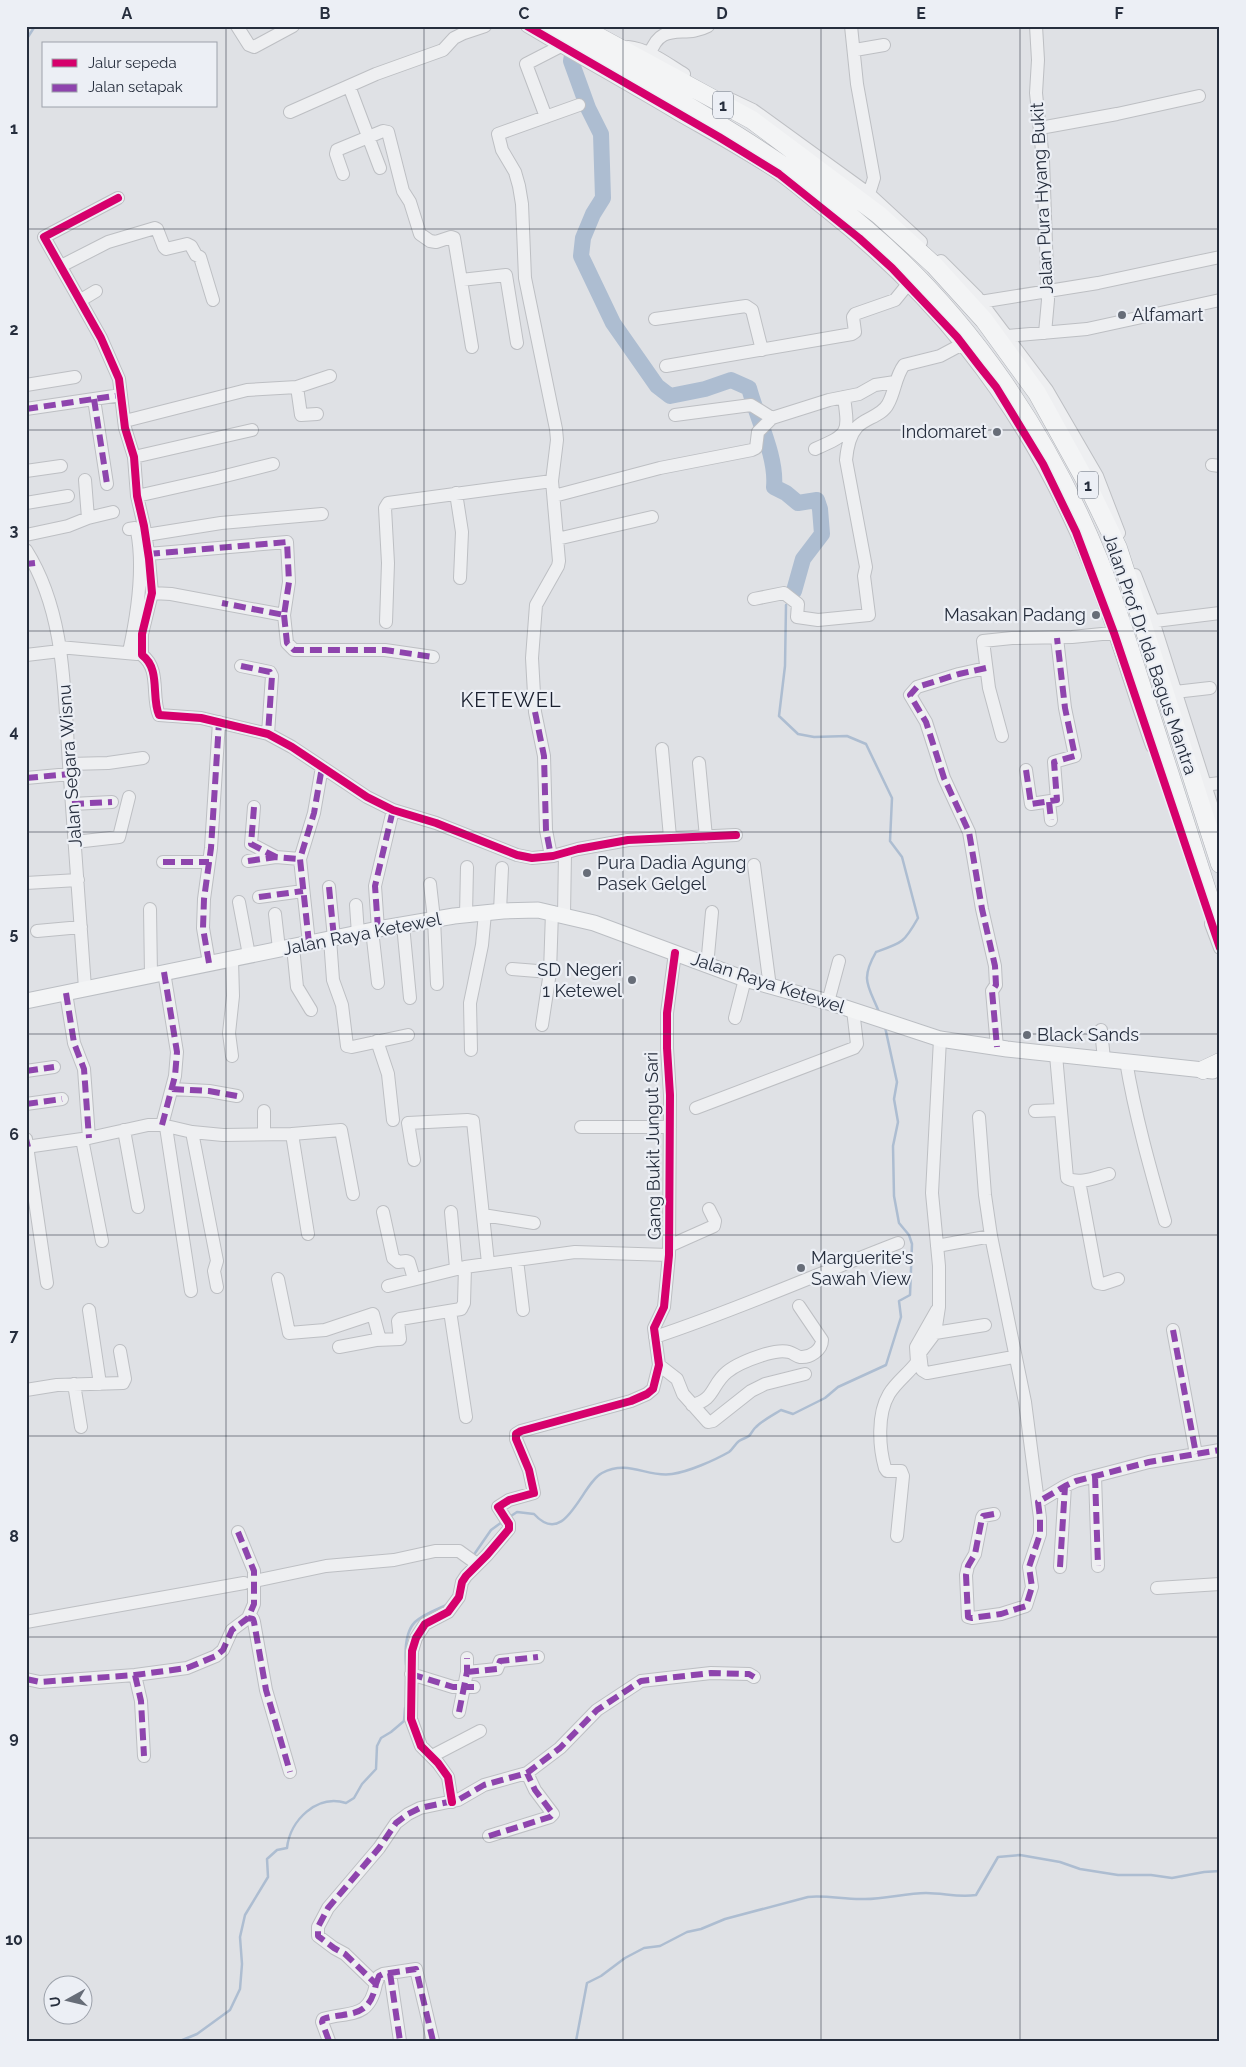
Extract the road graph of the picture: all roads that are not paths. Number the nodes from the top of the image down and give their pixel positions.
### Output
1 (237, 26) edge
2 (293, 26) edge
3 (485, 26) edge
4 (527, 26) edge
5 (549, 26) edge
6 (708, 26) edge
7 (852, 26) edge
8 (1036, 26) edge
9 (670, 29) edge
10 (568, 39) edge
11 (884, 45) dead end
12 (855, 50) junction
13 (603, 51) junction
14 (650, 54) junction
15 (350, 86) junction
16 (1199, 96) dead end
17 (580, 105) dead end
18 (290, 112) dead end
19 (546, 117) junction
20 (1040, 128) junction
21 (368, 137) junction
22 (380, 168) dead end
23 (343, 174) dead end
24 (833, 181) junction
25 (870, 194) junction
26 (824, 196) junction
27 (118, 198) dead end
28 (1220, 257) edge
29 (61, 266) junction
30 (461, 280) junction
31 (908, 284) junction
32 (96, 290) dead end
33 (1047, 290) junction
34 (81, 300) junction
35 (213, 300) dead end
36 (1220, 300) edge
37 (980, 302) junction
38 (655, 319) dead end
39 (1045, 332) junction
40 (1008, 336) junction
41 (967, 341) junction
42 (517, 343) dead end
43 (472, 347) dead end
44 (762, 350) junction
45 (666, 366) dead end
46 (330, 376) dead end
47 (75, 377) dead end
48 (895, 382) junction
49 (26, 385) edge
50 (297, 387) junction
51 (121, 394) junction
52 (844, 397) junction
53 (94, 399) junction
54 (26, 409) edge
55 (317, 414) dead end
56 (675, 415) dead end
57 (770, 420) junction
58 (125, 421) junction
59 (252, 430) dead end
60 (815, 448) dead end
61 (134, 457) junction
62 (273, 464) dead end
63 (62, 466) dead end
64 (26, 471) edge
65 (85, 480) dead end
66 (552, 481) junction
67 (106, 484) dead end
68 (456, 493) junction
69 (68, 496) dead end
70 (137, 496) junction
71 (554, 496) junction
72 (26, 503) edge
73 (113, 512) dead end
74 (322, 514) dead end
75 (652, 517) dead end
76 (88, 518) junction
77 (129, 529) dead end
78 (146, 535) junction
79 (26, 536) edge
80 (557, 539) junction
81 (26, 550) edge
82 (148, 554) junction
83 (30, 564) edge
84 (460, 578) dead end
85 (152, 593) junction
86 (754, 599) dead end
87 (1220, 613) edge
88 (284, 615) junction
89 (386, 622) dead end
90 (1147, 622) junction
91 (1120, 632) junction
92 (1057, 638) junction
93 (60, 649) junction
94 (136, 654) junction
95 (26, 655) edge
96 (433, 657) dead end
97 (241, 666) dead end
98 (986, 668) junction
99 (1210, 688) dead end
100 (1175, 692) junction
101 (219, 722) junction
102 (268, 734) junction
103 (1002, 736) dead end
104 (662, 749) dead end
105 (143, 758) dead end
106 (699, 762) dead end
107 (322, 767) junction
108 (70, 769) junction
109 (1026, 770) dead end
110 (26, 778) edge
111 (1220, 783) edge
112 (1204, 785) junction
113 (130, 797) dead end
114 (112, 802) dead end
115 (1049, 802) junction
116 (72, 804) junction
117 (254, 807) dead end
118 (393, 810) junction
119 (1051, 820) dead end
120 (1220, 832) edge
121 (736, 836) dead end
122 (706, 837) junction
123 (670, 838) junction
124 (75, 842) junction
125 (565, 853) junction
126 (551, 856) junction
127 (276, 857) junction
128 (300, 859) junction
129 (248, 861) dead end
130 (162, 862) dead end
131 (209, 862) junction
132 (1220, 864) edge
133 (754, 865) dead end
134 (1195, 866) junction
135 (466, 867) dead end
136 (502, 868) dead end
137 (78, 880) junction
138 (26, 883) edge
139 (430, 884) dead end
140 (329, 887) dead end
141 (302, 891) junction
142 (259, 897) dead end
143 (239, 902) dead end
144 (356, 905) dead end
145 (150, 909) dead end
146 (493, 912) junction
147 (712, 912) dead end
148 (275, 914) dead end
149 (558, 914) junction
150 (466, 915) junction
151 (434, 919) junction
152 (403, 925) junction
153 (81, 927) junction
154 (37, 931) dead end
155 (370, 931) junction
156 (1220, 931) edge
157 (332, 939) junction
158 (309, 943) junction
159 (286, 948) junction
160 (1220, 948) edge
161 (675, 953) junction
162 (249, 955) junction
163 (232, 960) junction
164 (839, 961) dead end
165 (209, 963) junction
166 (707, 966) junction
167 (512, 969) dead end
168 (550, 972) junction
169 (157, 974) junction
170 (745, 979) junction
171 (378, 983) dead end
172 (436, 984) dead end
173 (770, 987) junction
174 (85, 988) junction
175 (66, 993) junction
176 (410, 998) dead end
177 (26, 1001) edge
178 (828, 1002) junction
179 (311, 1010) dead end
180 (853, 1010) junction
181 (736, 1018) dead end
182 (542, 1025) dead end
183 (1101, 1030) dead end
184 (408, 1035) dead end
185 (940, 1038) junction
186 (377, 1041) junction
187 (997, 1047) junction
188 (471, 1050) dead end
189 (1056, 1055) junction
190 (232, 1056) dead end
191 (1104, 1059) junction
192 (1126, 1060) junction
193 (54, 1067) dead end
194 (1214, 1070) edge
195 (26, 1071) edge
196 (172, 1089) junction
197 (237, 1096) dead end
198 (62, 1099) dead end
199 (26, 1104) edge
200 (696, 1108) dead end
201 (1060, 1110) junction
202 (264, 1111) dead end
203 (1035, 1111) dead end
204 (979, 1117) dead end
205 (393, 1120) dead end
206 (164, 1126) junction
207 (670, 1126) junction
208 (581, 1127) dead end
209 (124, 1130) junction
210 (192, 1132) junction
211 (264, 1134) junction
212 (292, 1134) junction
213 (86, 1139) junction
214 (27, 1144) edge
215 (414, 1160) dead end
216 (1109, 1174) dead end
217 (1079, 1181) junction
218 (353, 1194) dead end
219 (138, 1207) dead end
220 (710, 1208) dead end
221 (383, 1212) dead end
222 (450, 1212) dead end
223 (483, 1215) junction
224 (1165, 1221) dead end
225 (534, 1223) dead end
226 (308, 1234) dead end
227 (991, 1236) junction
228 (102, 1241) dead end
229 (898, 1243) dead end
230 (937, 1246) junction
231 (669, 1250) junction
232 (517, 1260) junction
233 (488, 1263) junction
234 (461, 1267) junction
235 (278, 1279) dead end
236 (414, 1279) junction
237 (1118, 1279) dead end
238 (47, 1284) dead end
239 (388, 1286) dead end
240 (217, 1287) dead end
241 (191, 1291) dead end
242 (799, 1306) dead end
243 (940, 1307) junction
244 (89, 1310) dead end
245 (524, 1310) dead end
246 (450, 1311) junction
247 (985, 1325) dead end
248 (1174, 1330) dead end
249 (935, 1333) junction
250 (655, 1337) junction
251 (380, 1340) junction
252 (339, 1347) dead end
253 (120, 1352) dead end
254 (1008, 1358) dead end
255 (658, 1365) junction
256 (805, 1374) dead end
257 (74, 1384) junction
258 (100, 1384) junction
259 (26, 1390) edge
260 (692, 1405) junction
261 (466, 1417) dead end
262 (81, 1427) dead end
263 (1220, 1450) edge
264 (1196, 1454) junction
265 (1096, 1476) junction
266 (1064, 1486) junction
267 (1038, 1502) junction
268 (994, 1514) dead end
269 (238, 1532) dead end
270 (897, 1536) dead end
271 (474, 1561) junction
272 (1060, 1566) dead end
273 (1098, 1566) dead end
274 (249, 1582) junction
275 (1220, 1584) edge
276 (1157, 1588) dead end
277 (248, 1618) junction
278 (26, 1622) edge
279 (538, 1657) dead end
280 (467, 1658) dead end
281 (467, 1672) junction
282 (412, 1674) junction
283 (135, 1675) junction
284 (754, 1677) dead end
285 (26, 1679) edge
286 (469, 1687) junction
287 (459, 1712) dead end
288 (480, 1731) dead end
289 (144, 1756) dead end
290 (432, 1756) junction
291 (290, 1772) dead end
292 (527, 1773) junction
293 (452, 1802) junction
294 (489, 1836) dead end
295 (390, 1973) junction
296 (376, 1984) junction
297 (329, 2041) edge
298 (400, 2041) edge
299 (433, 2041) edge

1 - 2 street
3 - 15 street
4 - 10 street
5 - 10 highway, 1
6 - 9 street
7 - 12 street
8 - 20 street, Jalan Pura Hyang Bukit
9 - 14 street
10 - 13 highway, 1
10 - 19 street
11 - 12 street
12 - 25 street
13 - 14 street
13 - 24 highway, 1
13 - 26 highway, 1
13 - 31 street
14 - 25 street
15 - 18 street
15 - 21 street
16 - 20 street
17 - 19 street
19 - 66 street
20 - 33 street, Jalan Pura Hyang Bukit
21 - 22 street
21 - 23 street
21 - 30 street
24 - 26 highway
24 - 90 highway, Jalan Prof Dr Ida Bagus Mantra / 1
25 - 37 street
26 - 41 highway, Jalan Prof Dr Ida Bagus Mantra / 1
27 - 29 street
28 - 33 street
29 - 34 street
29 - 35 street
30 - 42 street
30 - 43 street
31 - 41 street
31 - 44 street
32 - 34 street
33 - 37 street
33 - 39 street, Jalan Pura Hyang Bukit
34 - 51 street
36 - 39 street
37 - 40 street
38 - 44 street
39 - 40 street
40 - 90 street
41 - 48 street
41 - 91 highway, Jalan Prof Dr Ida Bagus Mantra / 1
44 - 45 street
46 - 50 street
47 - 49 street
48 - 52 street
48 - 86 street
50 - 55 street
50 - 58 street
51 - 53 street
51 - 58 street
52 - 57 street
52 - 60 street
53 - 54 street
53 - 67 street
56 - 57 street
57 - 71 street
58 - 61 street
59 - 61 street
61 - 70 street
62 - 70 street
63 - 64 street
65 - 76 street
66 - 68 street
66 - 71 street
68 - 84 street
68 - 89 street
69 - 72 street
70 - 78 street
71 - 80 street
73 - 76 street
74 - 78 street
75 - 80 street
76 - 79 street
77 - 94 street
78 - 82 street
80 - 126 street
81 - 83 street, Jalan Segara Wisnu
82 - 85 street
82 - 88 street
83 - 93 street, Jalan Segara Wisnu
85 - 88 street
85 - 94 street
87 - 90 street
88 - 96 street
90 - 100 street
90 - 132 highway, Jalan Prof Dr Ida Bagus Mantra / 1
91 - 92 street
91 - 134 highway, Jalan Prof Dr Ida Bagus Mantra / 1
92 - 98 street
92 - 115 street
93 - 94 street
93 - 95 street
93 - 108 street, Jalan Segara Wisnu
94 - 101 street
97 - 102 street
98 - 103 street
98 - 187 street
99 - 100 street
100 - 112 street
101 - 102 street
101 - 131 street
102 - 107 street
104 - 123 street
105 - 108 street
106 - 122 street
107 - 118 street
107 - 128 street
108 - 110 street
108 - 116 street, Jalan Segara Wisnu
109 - 115 street
111 - 112 street
112 - 120 street
113 - 124 street
114 - 116 street
115 - 119 street
116 - 124 street, Jalan Segara Wisnu
117 - 127 street
118 - 126 street
118 - 155 street
121 - 122 street
122 - 123 street
123 - 125 street
124 - 137 street, Jalan Segara Wisnu
125 - 126 street
125 - 149 street
127 - 128 street
127 - 129 street
128 - 141 street
130 - 131 street
131 - 165 street
133 - 173 street
134 - 156 highway, Jalan Prof Dr Ida Bagus Mantra / 1
134 - 160 street
135 - 150 street
136 - 146 street
137 - 138 street
137 - 153 street, Jalan Segara Wisnu
139 - 151 street
140 - 157 street
141 - 142 street
141 - 158 street
143 - 162 street
144 - 155 street
145 - 169 street
146 - 149 main road, Jalan Raya Ketewel
146 - 150 main road, Jalan Raya Ketewel
146 - 188 street
147 - 166 street
148 - 159 street
149 - 161 main road, Jalan Raya Ketewel
149 - 168 street
150 - 151 main road, Jalan Raya Ketewel
151 - 152 main road, Jalan Raya Ketewel
151 - 172 street
152 - 155 main road, Jalan Raya Ketewel
152 - 176 street
153 - 154 street
153 - 174 street, Jalan Segara Wisnu
155 - 157 main road, Jalan Raya Ketewel
155 - 171 street
157 - 158 main road, Jalan Raya Ketewel
157 - 186 street
158 - 159 main road, Jalan Raya Ketewel
159 - 162 main road, Jalan Raya Ketewel
159 - 179 street
161 - 166 main road, Jalan Raya Ketewel
161 - 207 street, Gang Bukit Jungut Sari
162 - 163 main road, Jalan Raya Ketewel
163 - 165 main road, Jalan Raya Ketewel
163 - 190 street
164 - 178 street
165 - 169 main road, Jalan Raya Ketewel
166 - 170 main road, Jalan Raya Ketewel
167 - 168 street
168 - 182 street
169 - 174 main road, Jalan Raya Ketewel
169 - 196 street
170 - 173 main road, Jalan Raya Ketewel
170 - 181 street
173 - 178 main road, Jalan Raya Ketewel
174 - 175 main road, Jalan Raya Ketewel
175 - 177 main road, Jalan Raya Ketewel
175 - 213 street
178 - 180 main road, Jalan Raya Ketewel
180 - 185 main road, Jalan Raya Ketewel
180 - 200 street
183 - 191 street
184 - 186 street
185 - 187 main road, Jalan Raya Ketewel
185 - 230 street
186 - 205 street
187 - 189 main road, Jalan Raya Ketewel
189 - 191 main road, Jalan Raya Ketewel
189 - 201 street
191 - 192 main road, Jalan Raya Ketewel
192 - 194 main road, Jalan Raya Ketewel
192 - 224 street
193 - 195 street
196 - 197 street
196 - 206 street
198 - 199 street
201 - 203 street
201 - 217 street
202 - 211 street
204 - 227 street
206 - 209 street
206 - 210 street
206 - 241 street
207 - 208 street
207 - 231 street, Gang Bukit Jungut Sari
209 - 213 street
209 - 219 street
210 - 211 street
210 - 240 street
211 - 212 street
212 - 218 street
212 - 226 street
213 - 214 street
213 - 228 street
214 - 238 street
215 - 223 street
216 - 217 street
217 - 237 street
220 - 231 street
221 - 236 street
222 - 234 street
223 - 225 street
223 - 233 street
227 - 230 street
227 - 267 street
229 - 250 street
230 - 243 street
231 - 232 street
231 - 250 street, Gang Bukit Jungut Sari
232 - 233 street
232 - 245 street
233 - 234 street
234 - 236 street
234 - 246 street
235 - 251 street
236 - 239 street
242 - 260 street
243 - 249 street
243 - 270 street
244 - 258 street
246 - 251 street
246 - 261 street
247 - 249 street
248 - 264 street
249 - 254 street
250 - 255 street
251 - 252 street
253 - 258 street
255 - 260 street
255 - 271 street
256 - 260 street
257 - 258 street
257 - 259 street
257 - 262 street
263 - 264 street
264 - 265 street
265 - 266 street
265 - 273 street
266 - 267 street
266 - 272 street
267 - 268 street
269 - 274 street
271 - 274 street
271 - 282 street
274 - 277 street
274 - 278 street
275 - 276 street
277 - 283 street
277 - 291 street
279 - 281 street
280 - 281 street
281 - 286 street
282 - 286 street
282 - 290 street
283 - 285 street
283 - 289 street
284 - 292 street
286 - 287 street
288 - 290 street
290 - 293 street
292 - 293 street
292 - 294 street
293 - 296 street
295 - 296 street
295 - 298 street
295 - 299 street
296 - 297 street

